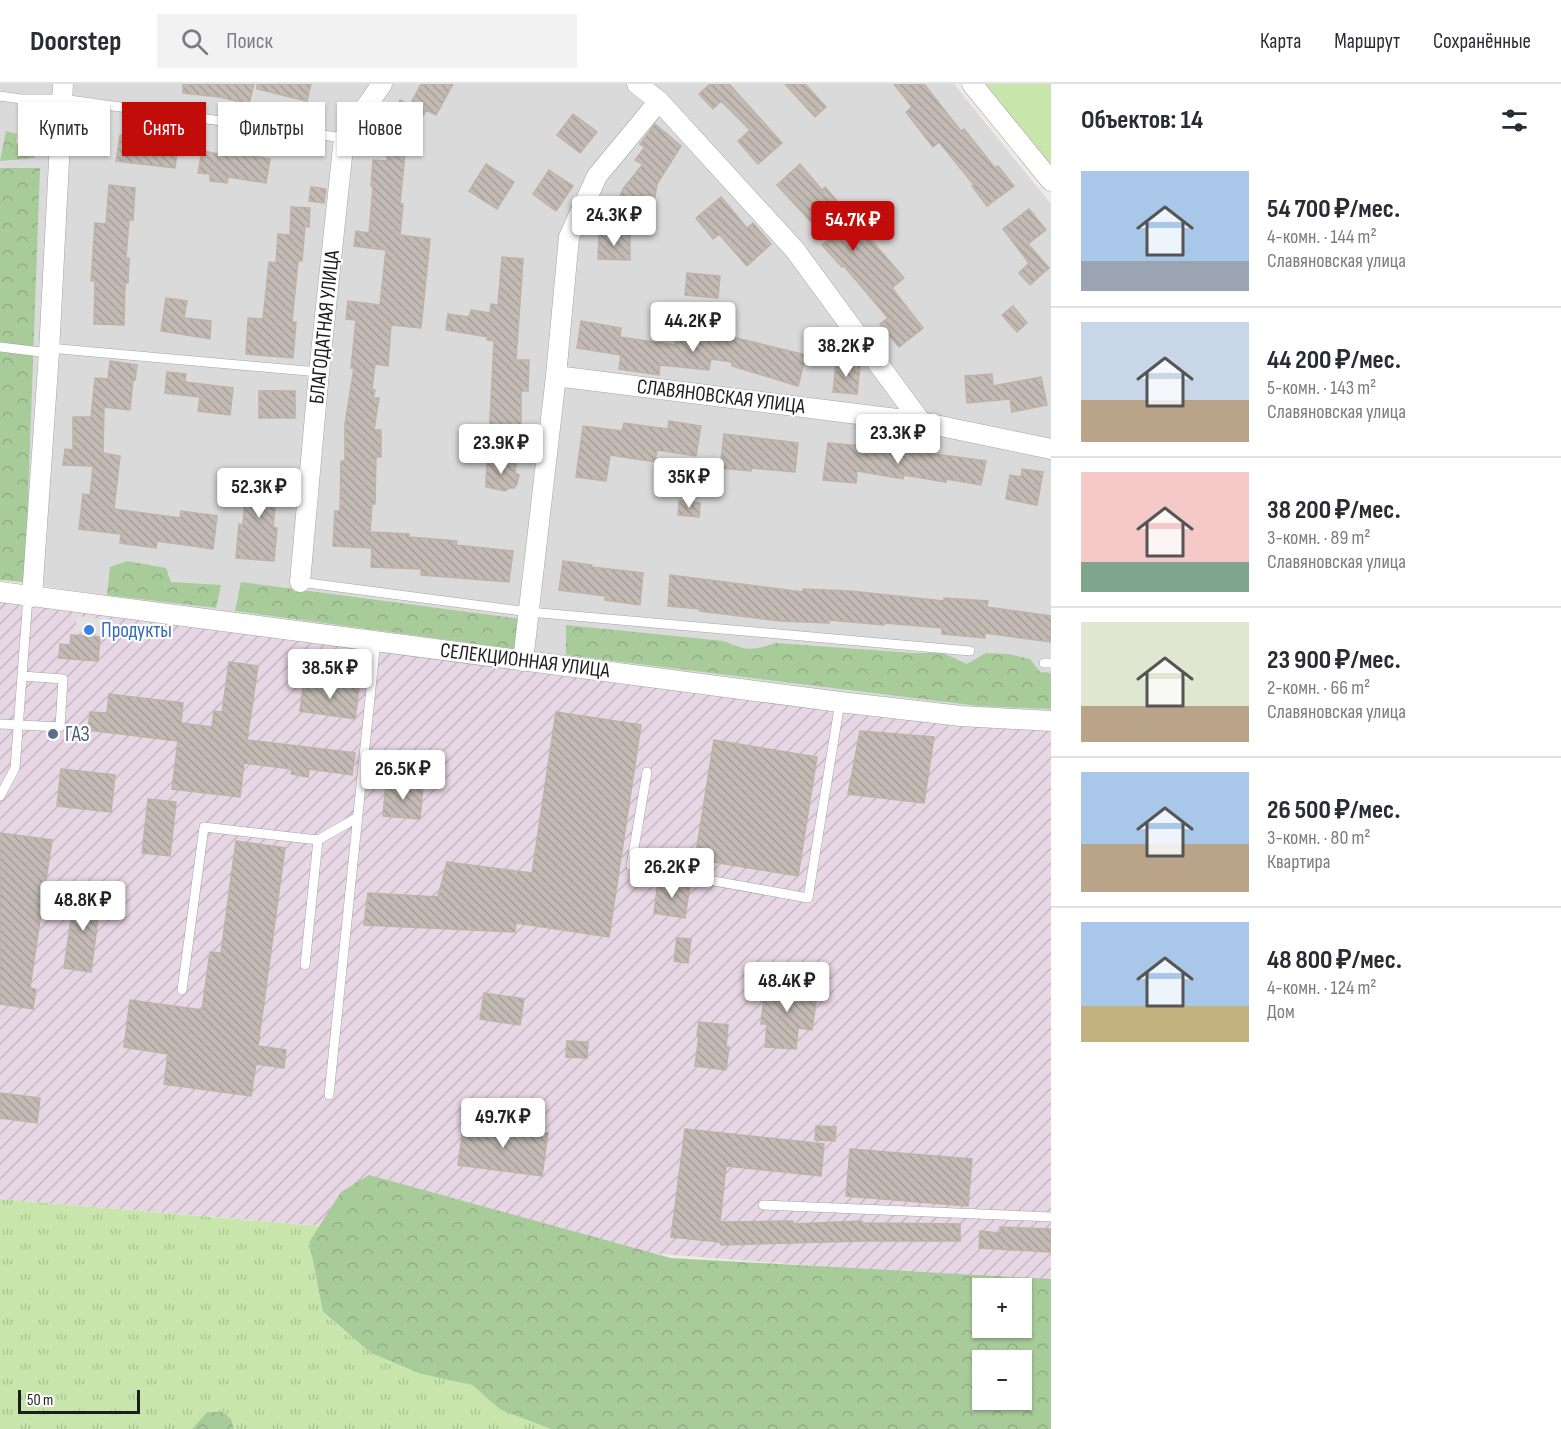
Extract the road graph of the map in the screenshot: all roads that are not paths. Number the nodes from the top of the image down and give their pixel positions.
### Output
1 (382, 84) edge
2 (637, 84) edge
3 (972, 84) edge
4 (62, 91) edge
5 (0, 96) edge
6 (659, 101) junction
7 (369, 102) edge
8 (337, 137) edge
9 (342, 156) edge
10 (1051, 181) edge
11 (0, 347) edge
12 (49, 351) junction
13 (319, 372) junction
14 (556, 376) junction
15 (921, 422) junction
16 (1051, 448) edge
17 (300, 582) joint
18 (0, 592) edge
19 (30, 597) junction
20 (529, 612) junction
21 (376, 640) junction
22 (970, 651) dead end
23 (524, 661) junction
24 (22, 676) junction
25 (840, 702) junction
26 (1051, 721) edge
27 (0, 724) edge
28 (18, 724) junction
29 (646, 772) dead end
30 (0, 796) edge
31 (357, 817) junction
32 (318, 840) junction
33 (305, 965) dead end
34 (182, 990) dead end
35 (329, 1095) dead end
36 (763, 1205) dead end
37 (1051, 1217) edge

1 - 7 street, БЛАГОДАТНАЯ УЛИЦА
2 - 6 street
3 - 10 street
4 - 5 lane
4 - 8 lane
4 - 12 street
6 - 14 street
6 - 15 street
9 - 13 street, БЛАГОДАТНАЯ УЛИЦА
11 - 12 lane
12 - 13 lane
12 - 19 street
13 - 17 street, БЛАГОДАТНАЯ УЛИЦА
14 - 15 street, СЛАВЯНОВСКАЯ УЛИЦА
14 - 20 street
15 - 16 street, СЛАВЯНОВСКАЯ УЛИЦА
17 - 20 lane
18 - 19 street, СЕЛЕКЦИОННАЯ УЛИЦА
19 - 21 street, СЕЛЕКЦИОННАЯ УЛИЦА
19 - 24 lane
20 - 22 lane
20 - 23 street
21 - 23 street, СЕЛЕКЦИОННАЯ УЛИЦА
21 - 31 lane
23 - 25 street, СЕЛЕКЦИОННАЯ УЛИЦА
24 - 28 lane
24 - 28 lane
25 - 26 street, СЕЛЕКЦИОННАЯ УЛИЦА
25 - 29 lane
27 - 28 lane
28 - 30 lane
31 - 32 lane
31 - 35 lane
32 - 33 lane
32 - 34 lane
36 - 37 lane

